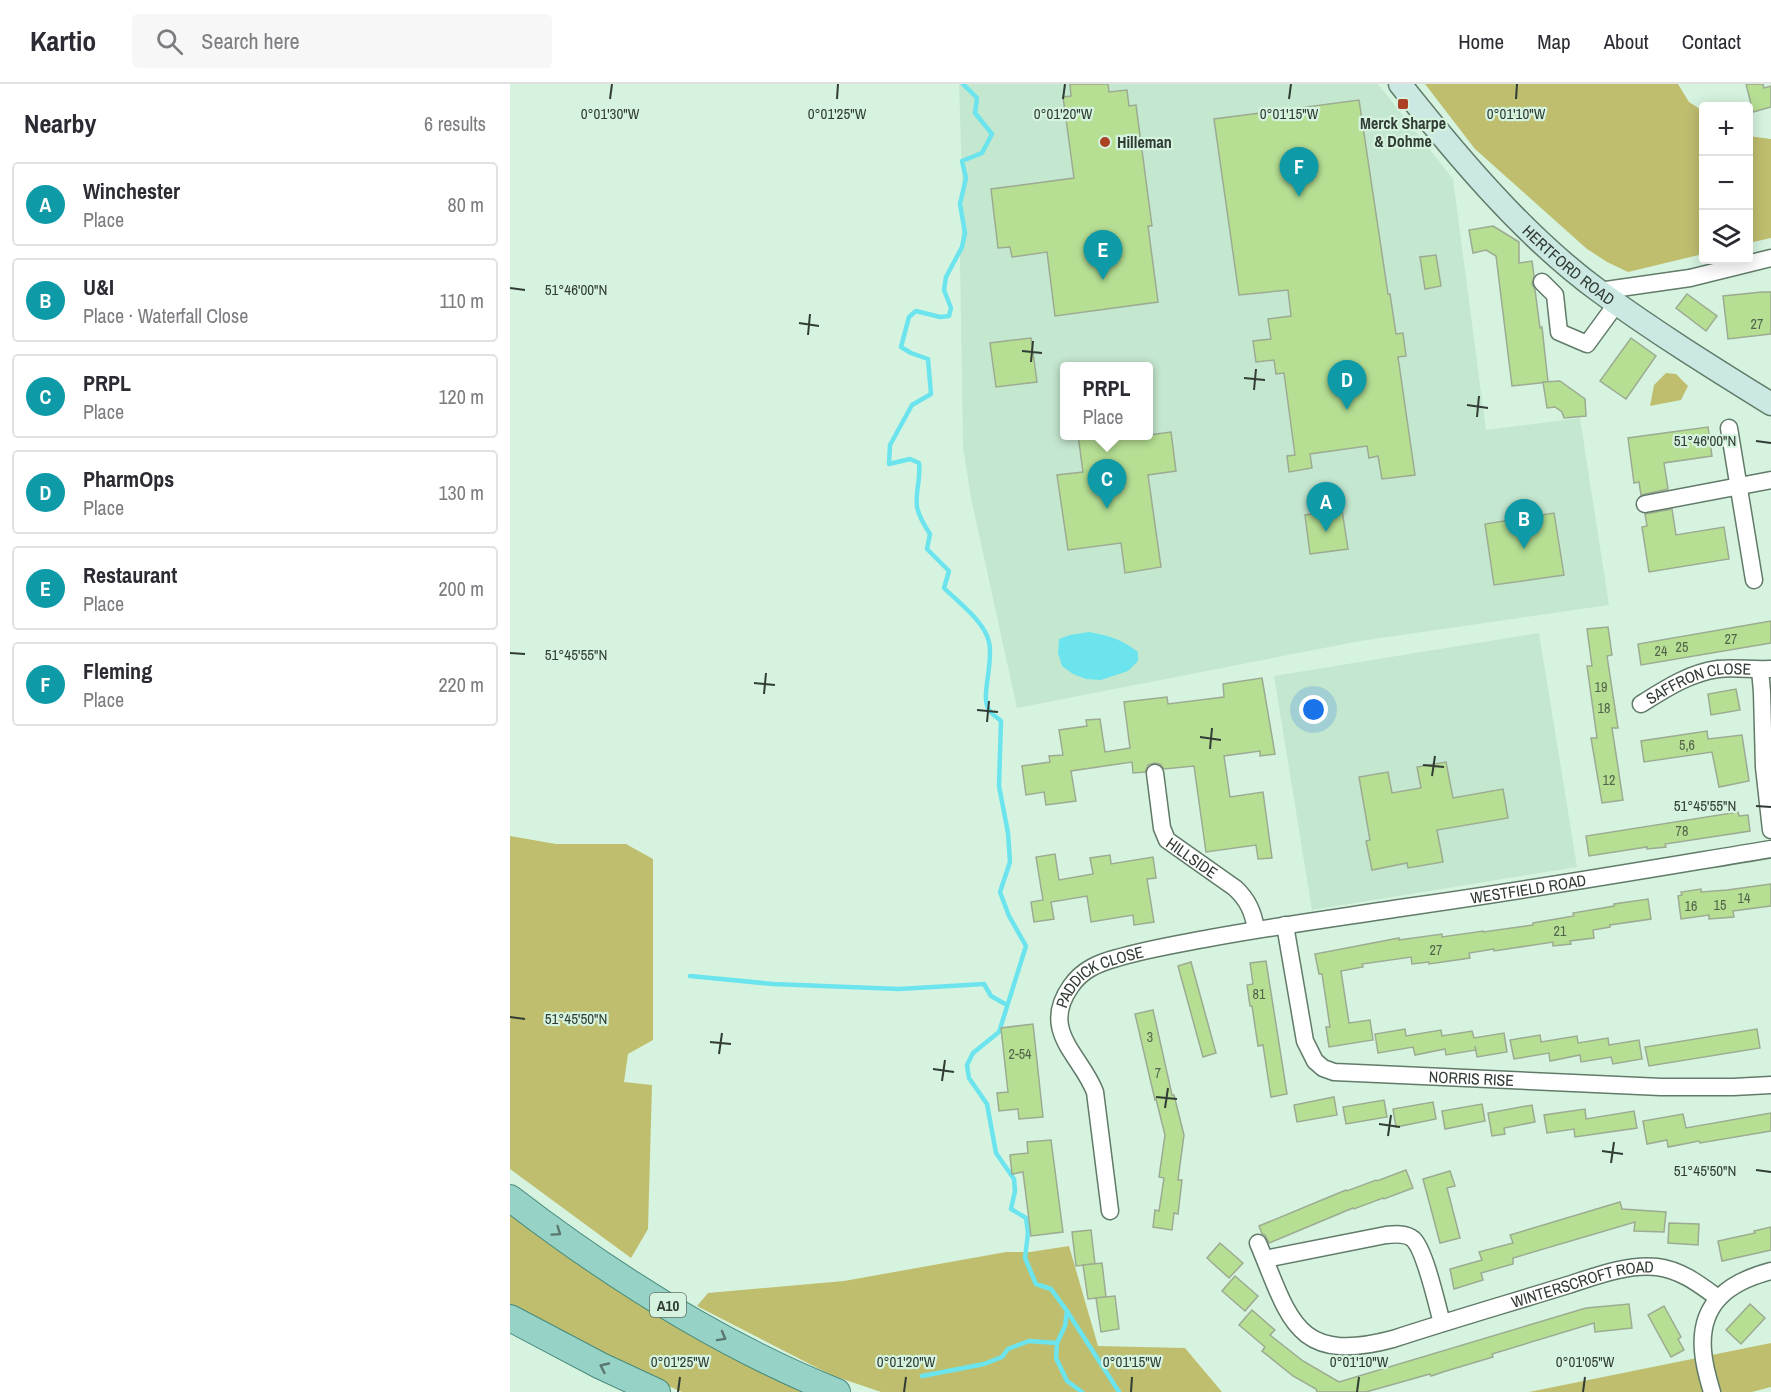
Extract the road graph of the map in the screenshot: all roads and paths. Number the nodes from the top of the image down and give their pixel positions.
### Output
1 (1400, 84) edge
2 (1771, 258) edge
3 (1542, 282) dead end
4 (1608, 297) junction
5 (1771, 404) edge
6 (1729, 428) dead end
7 (1771, 480) edge
8 (1739, 488) junction
9 (1645, 504) dead end
10 (1754, 580) dead end
11 (1765, 669) edge
12 (1641, 704) dead end
13 (1155, 773) dead end
14 (1771, 830) edge
15 (1771, 849) edge
16 (1285, 925) junction
17 (1256, 929) junction
18 (1771, 1085) edge
19 (510, 1198) edge
20 (1110, 1211) dead end
21 (1258, 1242) dead end
22 (1265, 1259) junction
23 (1771, 1271) edge
24 (1718, 1298) junction
25 (510, 1318) edge
26 (1442, 1323) junction
27 (1711, 1390) edge
28 (657, 1392) edge
29 (837, 1392) edge

1 - 4 main road, HERTFORD ROAD
2 - 4 street
3 - 4 street
4 - 5 main road, HERTFORD ROAD
6 - 8 street
7 - 8 street
8 - 9 street
8 - 10 street
11 - 12 street, SAFFRON CLOSE
11 - 14 street, SAFFRON CLOSE
13 - 17 street, HILLSIDE
15 - 16 street, WESTFIELD ROAD
16 - 17 street, PADDICK CLOSE
16 - 18 street, NORRIS RISE
17 - 20 street, PADDICK CLOSE
19 -> 29 main road, A10
21 - 22 street, WINTERSCROFT ROAD
22 - 26 street, WINTERSCROFT ROAD
22 - 26 street
23 - 24 street
24 - 26 street, WINTERSCROFT ROAD
24 - 27 street
28 -> 25 main road

